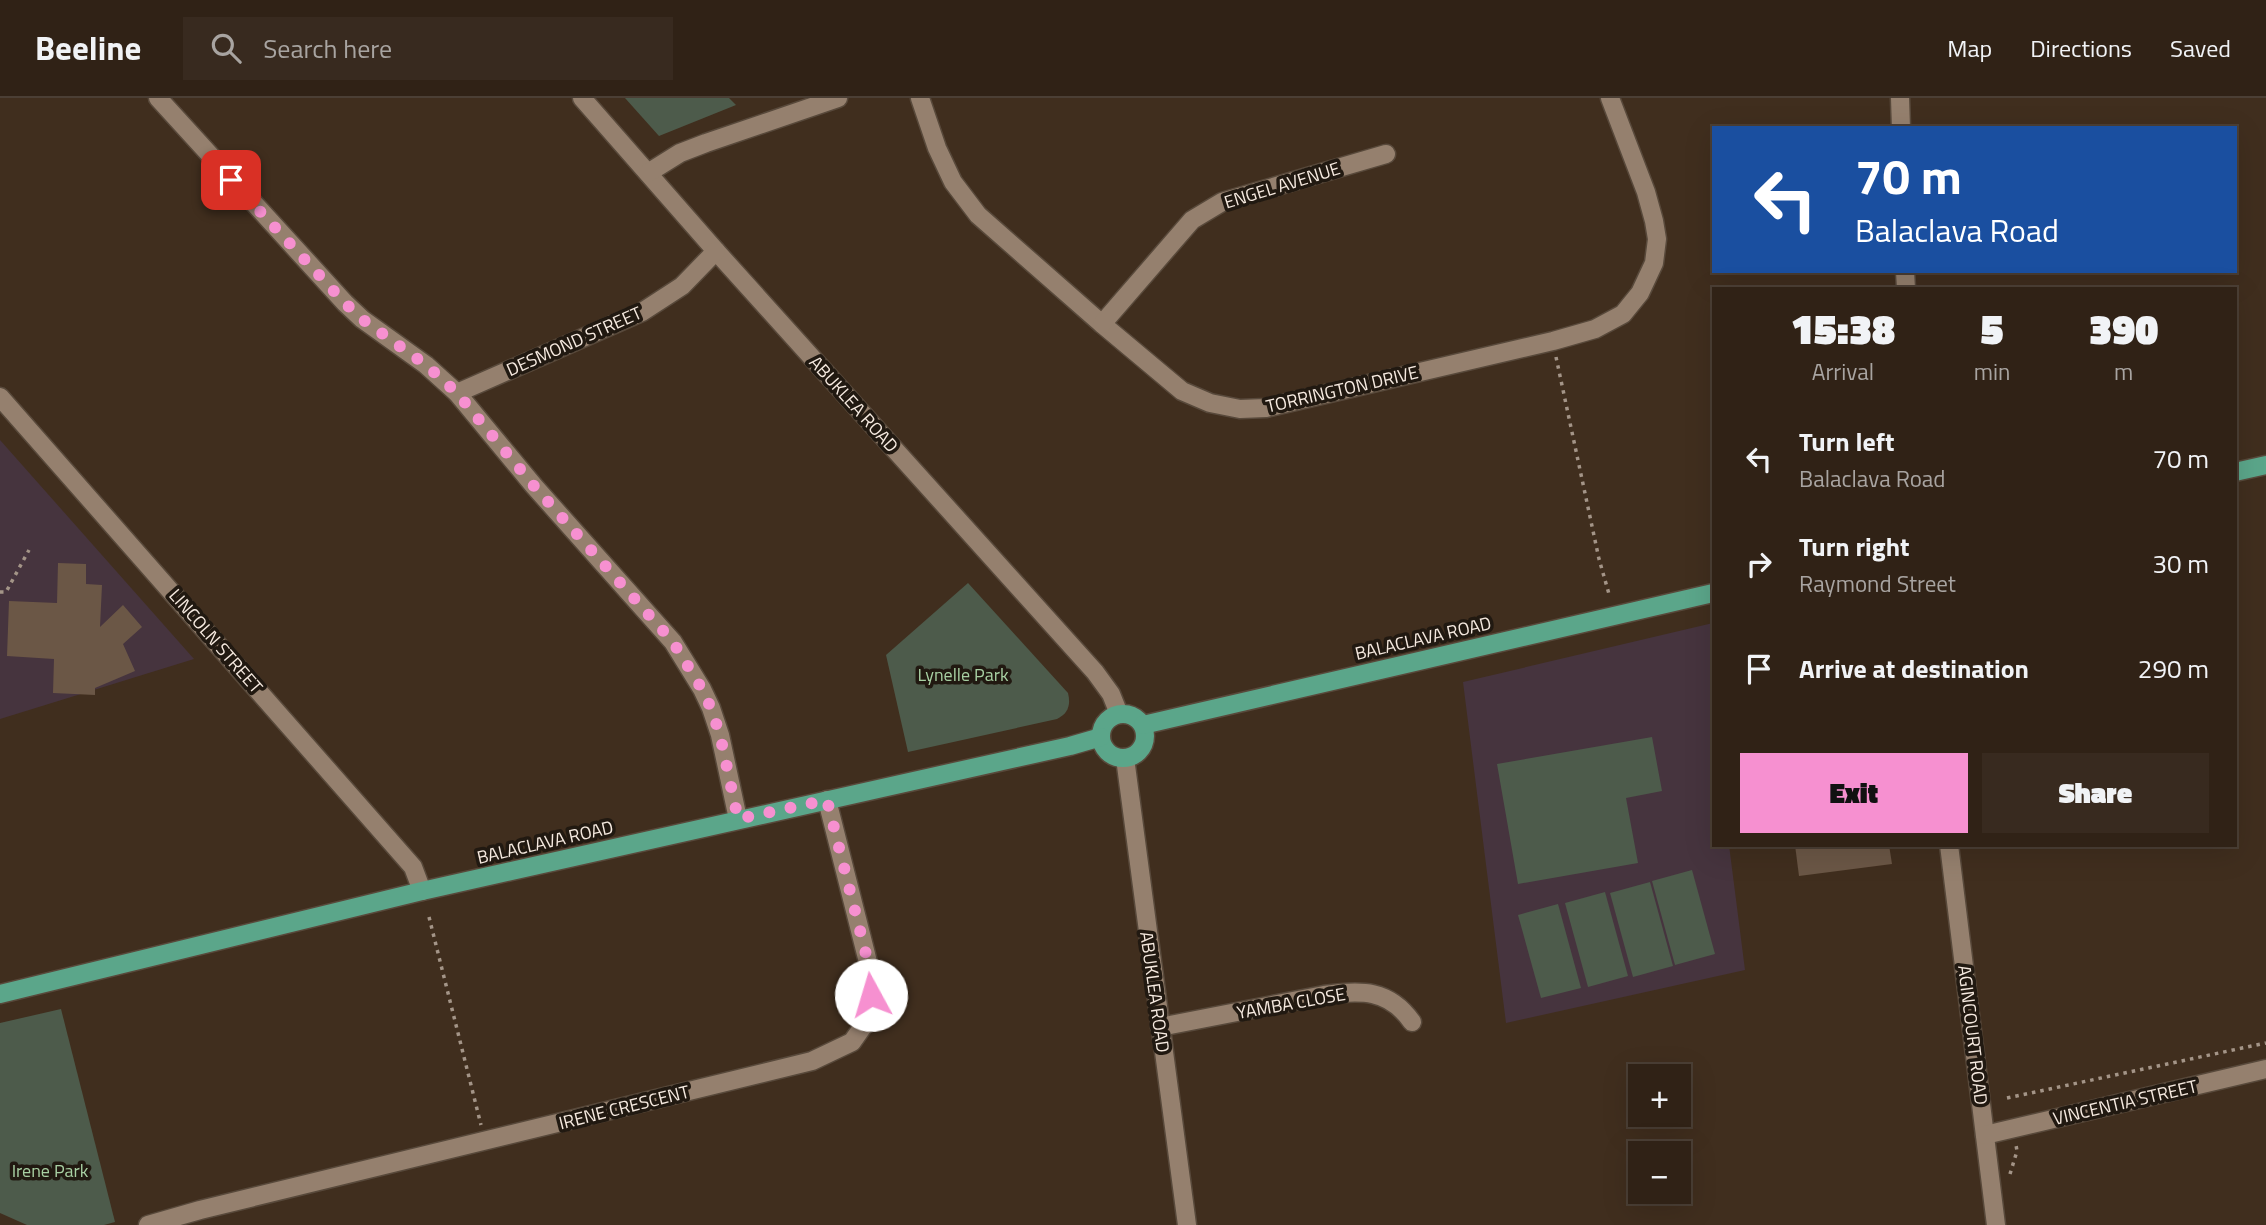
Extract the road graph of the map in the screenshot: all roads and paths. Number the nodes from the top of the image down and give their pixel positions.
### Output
1 (158, 98) edge
2 (582, 98) edge
3 (838, 98) edge
4 (920, 98) edge
5 (1610, 98) edge
6 (1900, 98) edge
7 (1901, 126) edge
8 (1386, 153) dead end
9 (648, 173) junction
10 (716, 251) junction
11 (1102, 324) junction
12 (1553, 341) junction
13 (457, 393) junction
14 (0, 397) edge
15 (2266, 465) edge
16 (2237, 472) edge
17 (30, 550) dead end
18 (0, 592) edge
19 (1712, 593) edge
20 (1609, 594) dead end
21 (1119, 714) junction
22 (1143, 724) junction
23 (1101, 737) junction
24 (1125, 758) junction
25 (827, 800) junction
26 (738, 819) junction
27 (1949, 847) edge
28 (422, 891) junction
29 (429, 917) dead end
30 (0, 994) edge
31 (1412, 1022) dead end
32 (1160, 1027) junction
33 (2266, 1043) edge
34 (2266, 1069) edge
35 (2007, 1098) dead end
36 (1985, 1135) junction
37 (485, 1142) junction
38 (2016, 1142) dead end
39 (2010, 1184) dead end
40 (148, 1225) edge
41 (1187, 1225) edge
42 (1996, 1225) edge

1 - 13 street
2 - 9 street, ABUKLEA ROAD
3 - 9 street
4 - 11 street, TORRINGTON DRIVE
5 - 12 street, TORRINGTON DRIVE
6 - 7 street
8 - 11 street, ENGEL AVENUE
9 - 10 street, ABUKLEA ROAD
10 - 13 street, DESMOND STREET
10 - 21 street, ABUKLEA ROAD
11 - 12 street, TORRINGTON DRIVE
12 - 20 path
13 - 26 street
14 - 28 street, LINCOLN STREET
15 - 16 main road
17 - 18 path
19 - 22 main road, BALACLAVA ROAD
21 - 22 main road
21 - 23 main road
22 - 24 main road
23 - 24 main road
23 - 25 main road, BALACLAVA ROAD
24 - 32 street, ABUKLEA ROAD
25 - 26 main road, BALACLAVA ROAD
25 - 37 street, IRENE CRESCENT
26 - 28 main road, BALACLAVA ROAD
27 - 36 street, AGINCOURT ROAD
28 - 30 main road, BALACLAVA ROAD
29 - 37 path
31 - 32 street, YAMBA CLOSE
32 - 41 street, ABUKLEA ROAD
33 - 35 path
34 - 36 street, VINCENTIA STREET
36 - 42 street, AGINCOURT ROAD
37 - 40 street, IRENE CRESCENT
38 - 39 path

